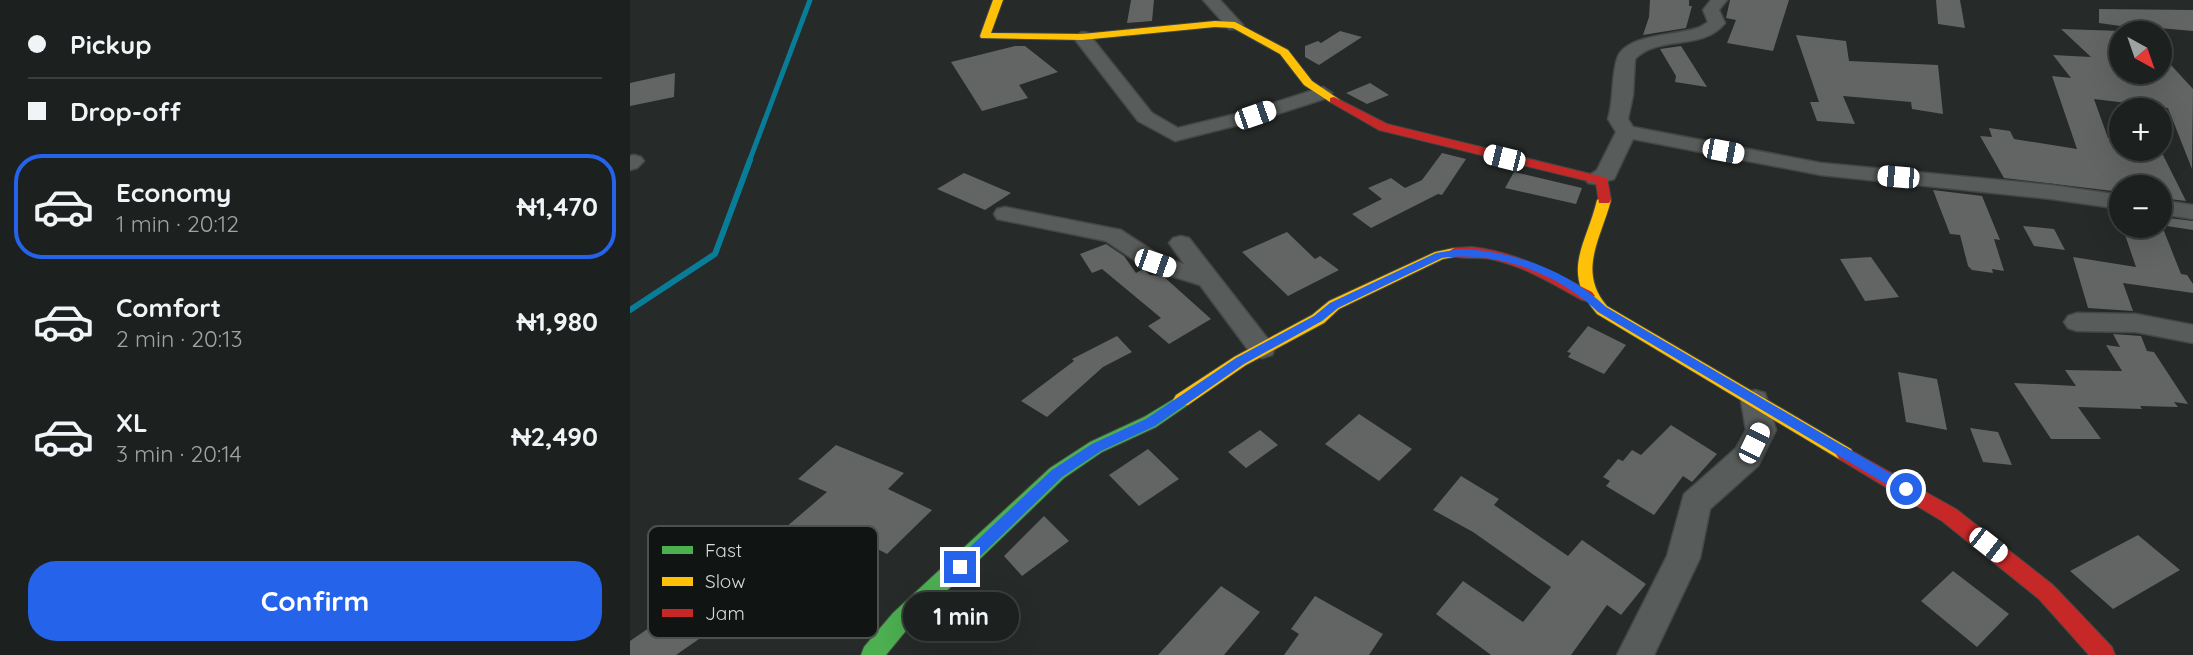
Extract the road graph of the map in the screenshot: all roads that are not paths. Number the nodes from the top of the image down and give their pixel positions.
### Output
1 (998, 0) edge
2 (1211, 0) edge
3 (1719, 0) edge
4 (1235, 24) junction
5 (1082, 37) junction
6 (1322, 93) junction
7 (1626, 132) junction
8 (1596, 178) junction
9 (2109, 200) edge
10 (2172, 209) edge
11 (2193, 212) edge
12 (1004, 214) dead end
13 (1181, 243) dead end
14 (1207, 279) junction
15 (1587, 296) junction
16 (2077, 322) dead end
17 (2193, 334) edge
18 (1262, 348) junction
19 (1755, 401) junction
20 (872, 655) edge
21 (1635, 655) edge
22 (2104, 655) edge

1 - 5 street
2 - 4 street
3 - 7 street
4 - 5 street
4 - 6 street
5 - 6 street
6 - 8 street
7 - 8 street
7 - 9 street
8 - 15 street
10 - 11 street
12 - 14 street
13 - 14 street
14 - 18 street
15 - 18 street
15 - 19 street
16 - 17 street
18 - 20 street
19 - 21 street
19 - 22 street

